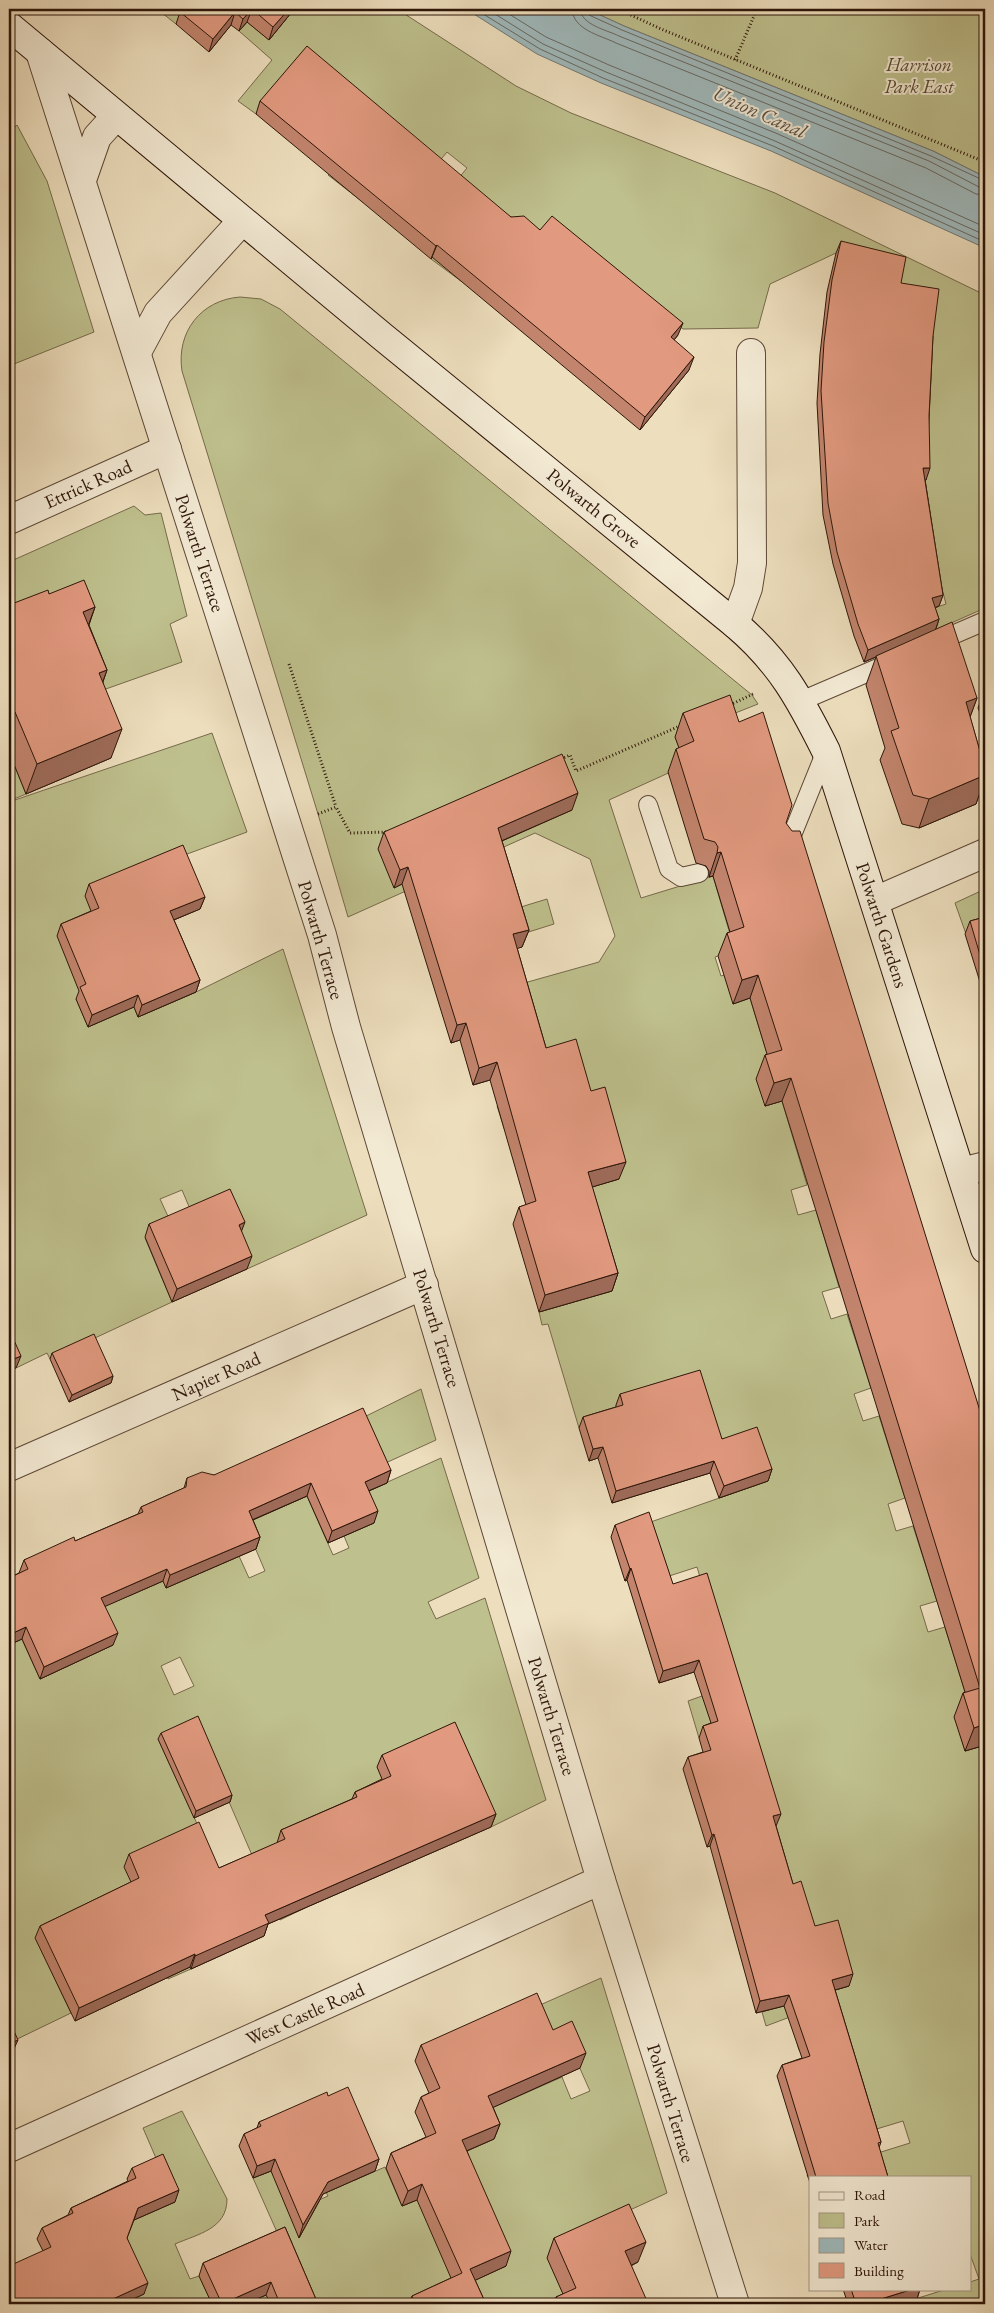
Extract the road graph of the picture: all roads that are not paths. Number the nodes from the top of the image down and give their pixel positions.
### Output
1 (9, 26) edge
2 (40, 52) junction
3 (116, 116) junction
4 (82, 180) junction
5 (242, 221) junction
6 (137, 352) junction
7 (751, 353) dead end
8 (167, 449) junction
9 (9, 520) edge
10 (985, 621) edge
11 (735, 624) junction
12 (801, 701) junction
13 (826, 751) junction
14 (648, 805) dead end
15 (788, 845) edge
16 (985, 853) edge
17 (699, 873) dead end
18 (874, 900) junction
19 (973, 1169) edge
20 (985, 1249) edge
21 (424, 1285) junction
22 (9, 1467) edge
23 (601, 1880) junction
24 (9, 2148) edge
25 (735, 2304) edge

1 - 2 street
2 - 3 street
2 - 4 street, Polwarth Terrace
3 - 4 street
3 - 5 street
4 - 6 street, Polwarth Terrace
5 - 6 street
5 - 11 street, Polwarth Grove
6 - 8 street, Polwarth Terrace
7 - 11 street
8 - 9 street, Ettrick Road
8 - 21 street, Polwarth Terrace
10 - 12 lane
11 - 12 street, Polwarth Gardens
12 - 13 street, Polwarth Gardens
13 - 15 lane
13 - 18 street, Polwarth Gardens
14 - 17 lane
16 - 18 street
18 - 19 street, Polwarth Gardens
19 - 20 street, Polwarth Gardens
21 - 22 street, Napier Road
21 - 23 street, Polwarth Terrace
23 - 24 street, West Castle Road
23 - 25 street, Polwarth Terrace

